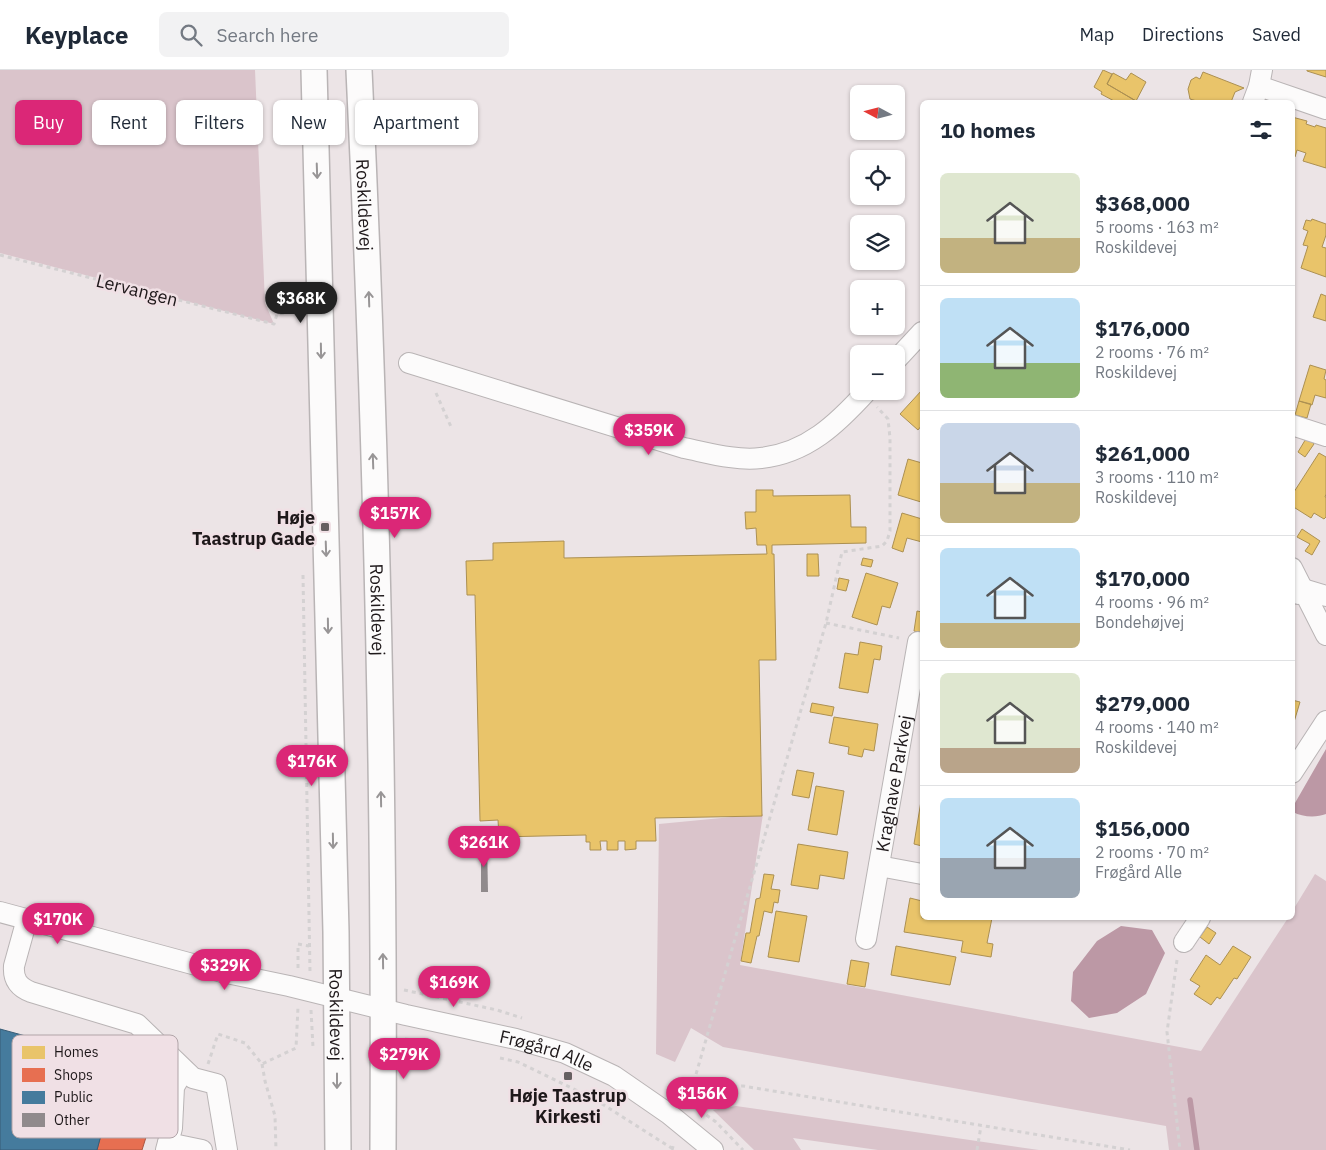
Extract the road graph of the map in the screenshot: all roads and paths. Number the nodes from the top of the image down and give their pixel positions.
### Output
1 (314, 70) edge
2 (359, 70) edge
3 (1258, 86) edge
4 (1326, 109) edge
5 (0, 255) edge
6 (296, 302) dead end
7 (296, 311) junction
8 (297, 321) dead end
9 (920, 334) edge
10 (905, 350) edge
11 (417, 365) joint
12 (859, 400) edge
13 (873, 400) edge
14 (1295, 426) edge
15 (452, 429) dead end
16 (1326, 436) edge
17 (303, 567) dead end
18 (1295, 581) edge
19 (1298, 594) edge
20 (1326, 596) edge
21 (826, 623) junction
22 (1326, 635) edge
23 (918, 642) joint
24 (1326, 720) edge
25 (1295, 768) edge
26 (879, 866) junction
27 (920, 874) edge
28 (0, 912) edge
29 (27, 919) junction
30 (1193, 920) edge
31 (866, 939) dead end
32 (1184, 942) joint
33 (7, 974) edge
34 (310, 991) junction
35 (336, 998) junction
36 (384, 1010) junction
37 (298, 1022) dead end
38 (148, 1035) edge
39 (444, 1045) dead end
40 (313, 1049) dead end
41 (499, 1057) dead end
42 (178, 1064) edge
43 (262, 1064) junction
44 (184, 1070) junction
45 (178, 1080) edge
46 (202, 1080) junction
47 (688, 1102) junction
48 (681, 1124) junction
49 (981, 1126) junction
50 (167, 1147) edge
51 (202, 1150) edge
52 (228, 1150) edge
53 (276, 1150) edge
54 (338, 1150) edge
55 (384, 1150) edge
56 (672, 1150) edge
57 (713, 1150) edge
58 (977, 1150) edge
59 (1130, 1150) edge
60 (1180, 1150) edge

1 -> 35 main road, Roskildevej
36 -> 2 main road, Roskildevej
3 - 4 street
5 - 7 path, Lervangen
6 - 7 path
7 - 8 path
9 - 10 street
11 - 12 street
11 - 15 path
13 - 21 path
14 - 16 street
17 - 34 path
18 - 19 street
19 - 20 street
19 - 22 street
21 - 23 path
21 - 47 path
23 - 26 street, Kraghave Parkvej
24 - 25 street
26 - 27 street, Kraghave Parkvej
26 - 31 street, Kraghave Parkvej
28 - 29 street, Frøgård Alle
29 - 33 street
29 - 34 street, Frøgård Alle
30 - 32 street
32 - 60 path
33 - 38 street
34 - 35 street, Frøgård Alle
34 - 40 path
35 - 36 street, Frøgård Alle
35 -> 54 main road, Roskildevej
36 - 39 path
36 - 48 street, Frøgård Alle
36 - 55 main road, Roskildevej
37 - 43 path
41 - 56 path
42 - 44 street
43 - 46 path
43 - 53 path
44 - 45 street
44 - 46 street
46 - 52 street
47 - 48 path
47 - 49 path
48 - 56 path
48 - 57 street, Frøgård Alle
49 - 58 path
49 - 59 path
50 - 51 street

